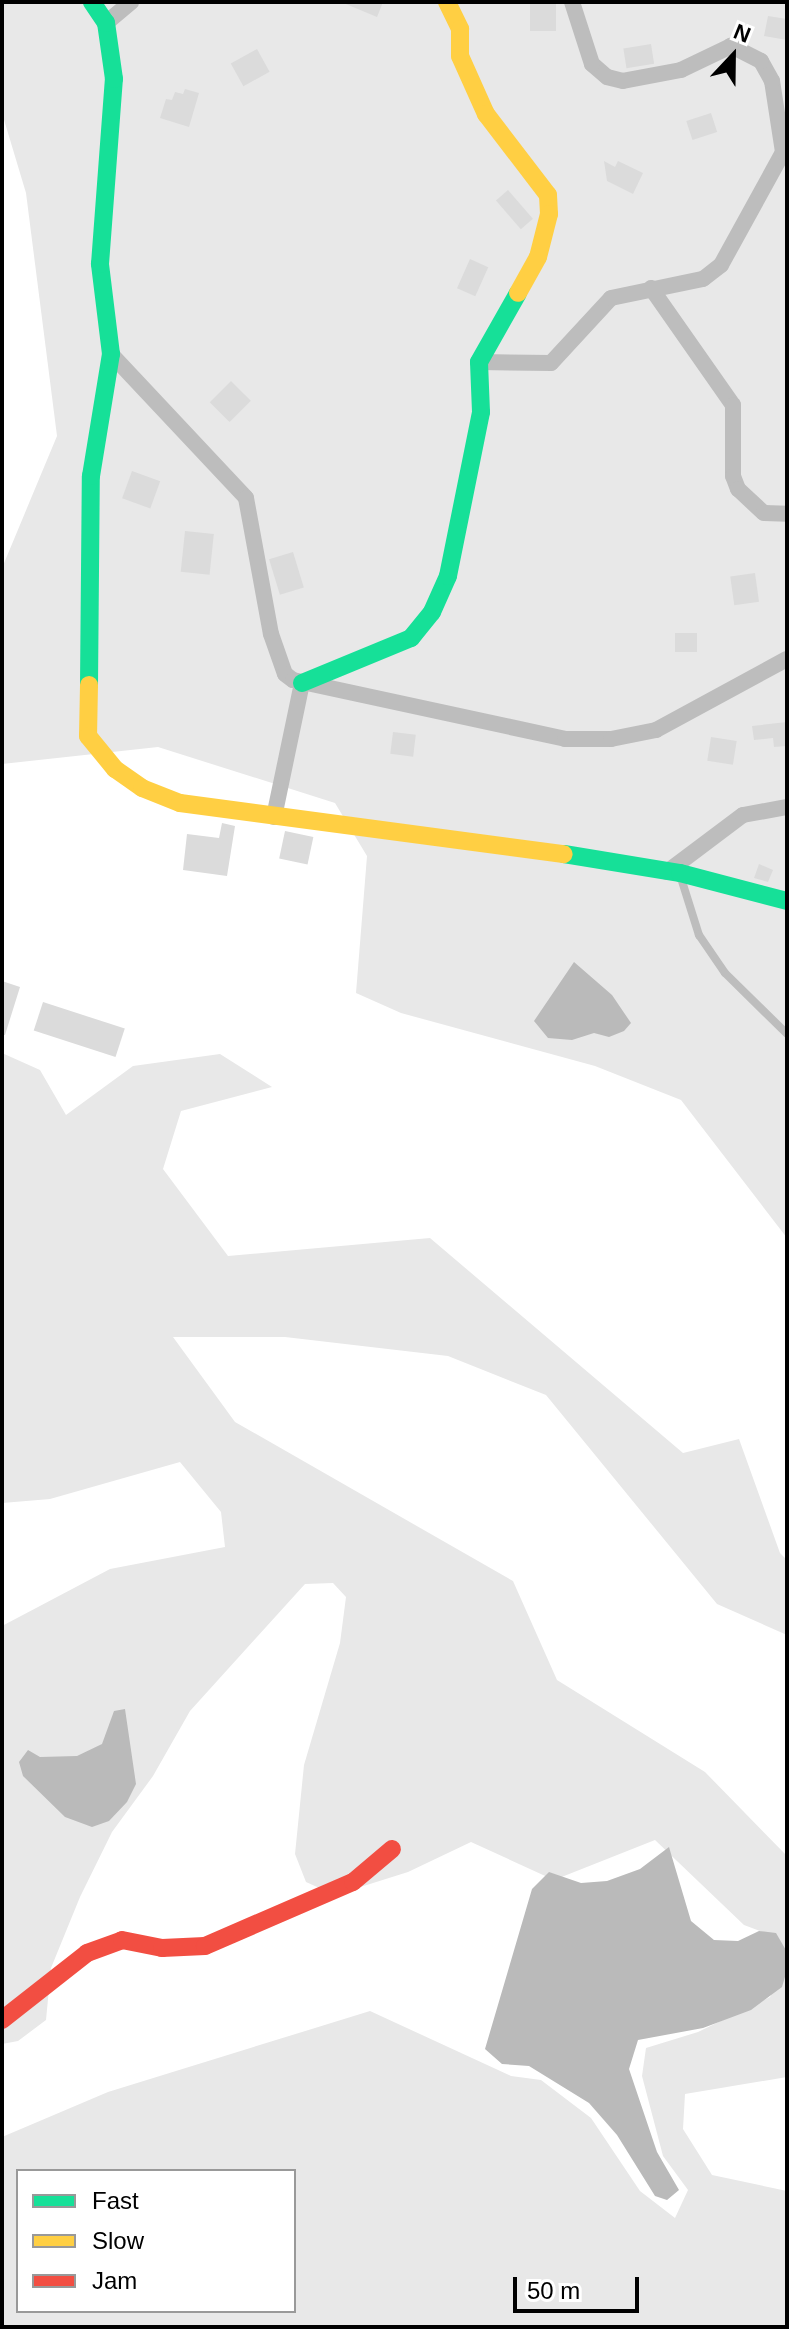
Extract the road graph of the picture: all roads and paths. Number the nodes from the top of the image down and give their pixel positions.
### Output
1 (92, 2) edge
2 (131, 2) edge
3 (447, 2) edge
4 (572, 2) edge
5 (106, 23) junction
6 (651, 288) junction
7 (111, 354) junction
8 (479, 362) junction
9 (787, 514) edge
10 (787, 659) edge
11 (302, 683) junction
12 (787, 807) edge
13 (274, 817) junction
14 (674, 873) junction
15 (787, 901) edge
16 (787, 1034) edge
17 (392, 1849) dead end
18 (2, 2020) edge

1 - 5 street
2 - 5 street
3 - 8 street
4 - 6 street
5 - 7 street
6 - 8 street
6 - 9 street
7 - 11 street
7 - 13 street
8 - 11 street
10 - 11 street
11 - 13 street
12 - 14 street
13 - 14 street
14 - 15 street
14 - 16 lane
17 - 18 street

